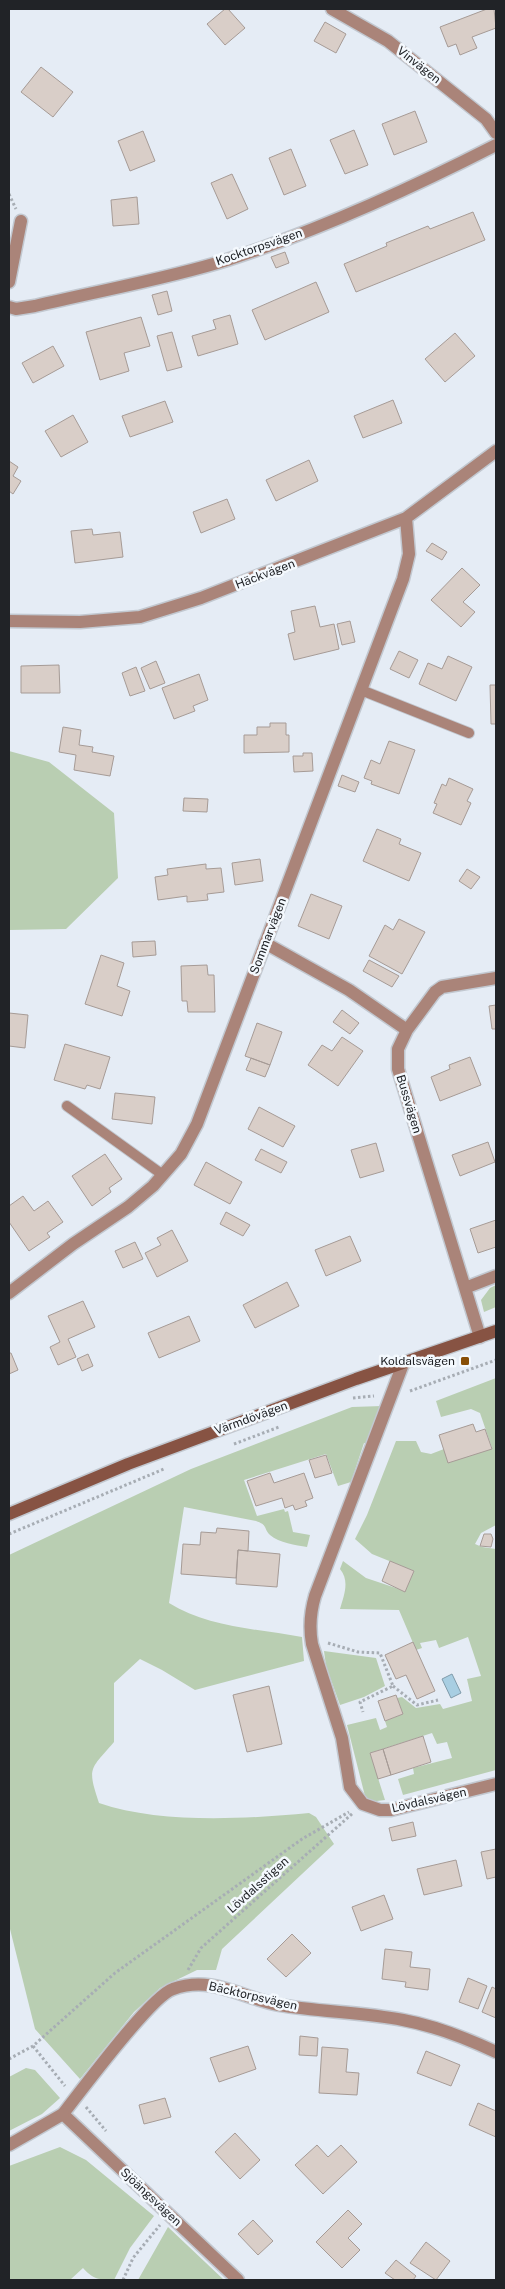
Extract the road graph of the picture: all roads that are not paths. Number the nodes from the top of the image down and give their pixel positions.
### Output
1 (332, 9) edge
2 (496, 132) edge
3 (496, 145) edge
4 (21, 221) dead end
5 (9, 282) edge
6 (9, 307) edge
7 (496, 451) edge
8 (406, 518) junction
9 (9, 621) edge
10 (361, 690) junction
11 (469, 733) dead end
12 (265, 943) junction
13 (496, 978) edge
14 (407, 1030) junction
15 (67, 1106) dead end
16 (163, 1175) junction
17 (496, 1276) edge
18 (465, 1288) junction
19 (9, 1294) edge
20 (496, 1331) edge
21 (480, 1337) junction
22 (403, 1364) junction
23 (9, 1514) edge
24 (496, 1784) edge
25 (496, 2052) edge
26 (63, 2114) junction
27 (9, 2145) edge
28 (238, 2280) edge

1 - 2 street, Vinvägen
3 - 6 street, Kocktorpsvägen
4 - 5 street
7 - 8 street, Häckvägen
8 - 9 street, Häckvägen
8 - 10 street, Sommarvägen
10 - 11 lane
10 - 12 street, Sommarvägen
12 - 14 street
12 - 16 street, Sommarvägen
13 - 14 street, Bussvägen
14 - 18 street, Bussvägen
15 - 16 lane
16 - 19 street, Sommarvägen
17 - 18 street
18 - 21 street, Bussvägen
20 - 21 main road, Värmdövägen
21 - 22 main road, Värmdövägen
22 - 23 main road, Värmdövägen
22 - 24 street, Lövdalsvägen
25 - 26 street, Bäcktorpsvägen
26 - 27 street, Bäcktorpsvägen
26 - 28 street, Sjöängsvägen

